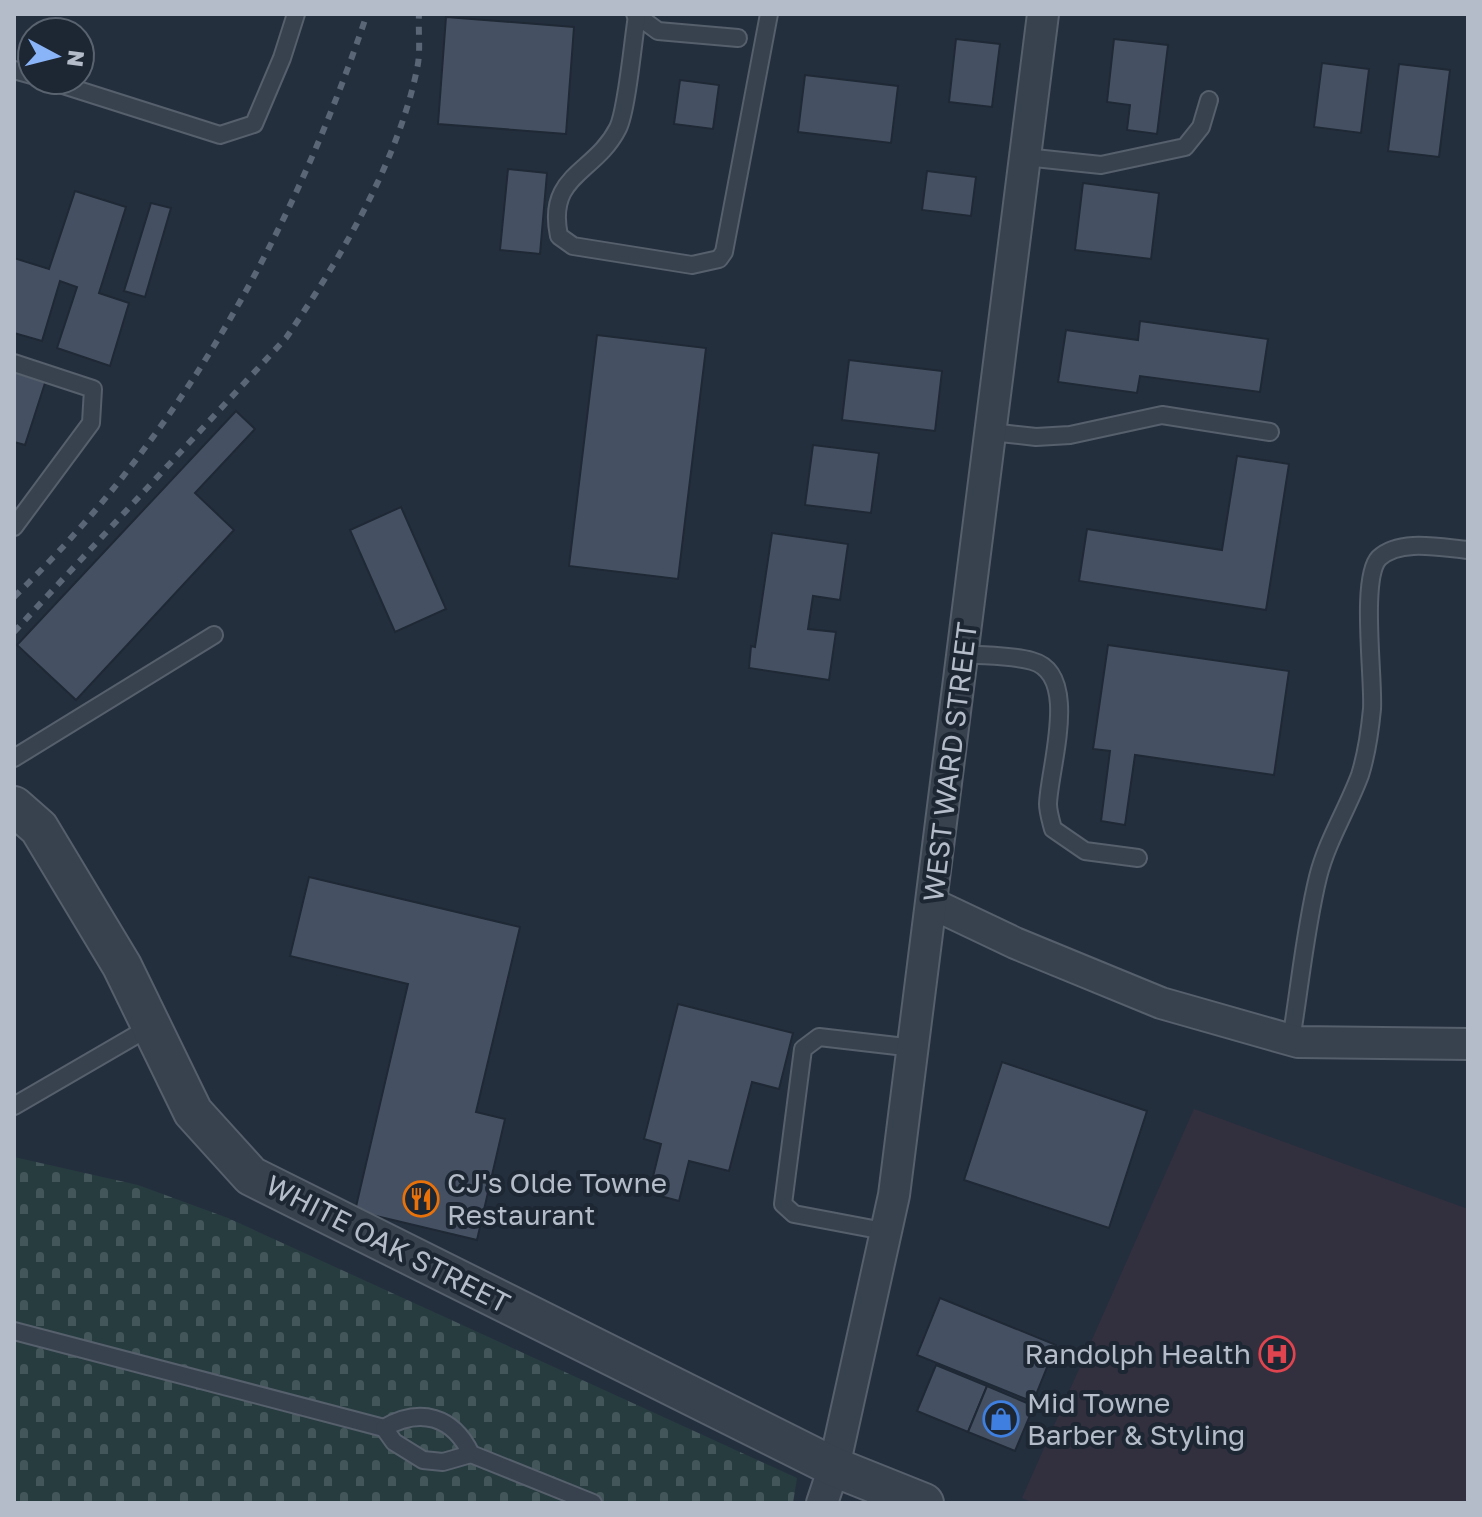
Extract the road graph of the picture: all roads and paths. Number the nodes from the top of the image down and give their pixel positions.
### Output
1 (296, 14) edge
2 (769, 14) edge
3 (1043, 14) edge
4 (636, 15) edge
5 (738, 38) dead end
6 (96, 96) edge
7 (1209, 100) dead end
8 (1025, 157) junction
9 (14, 363) edge
10 (991, 432) junction
11 (1270, 432) dead end
12 (14, 527) edge
13 (1468, 550) edge
14 (214, 635) dead end
15 (964, 654) junction
16 (14, 758) edge
17 (14, 806) edge
18 (1138, 858) dead end
19 (933, 904) junction
20 (150, 1027) junction
21 (1291, 1040) junction
22 (1468, 1044) edge
23 (914, 1048) junction
24 (14, 1106) edge
25 (889, 1232) junction
26 (14, 1331) edge
27 (384, 1428) junction
28 (471, 1454) junction
29 (834, 1467) junction
30 (593, 1503) edge
31 (822, 1503) edge
32 (924, 1503) edge

1 - 6 lane
2 - 4 lane
3 - 8 street, WEST WARD STREET
4 - 5 lane
7 - 8 lane
8 - 10 street, WEST WARD STREET
9 - 12 lane
10 - 11 lane
10 - 15 street, WEST WARD STREET
13 - 21 lane
14 - 16 lane
15 - 18 lane
15 - 19 street, WEST WARD STREET
17 - 20 street, WHITE OAK STREET
19 - 21 street
19 - 23 street, WEST WARD STREET
20 - 24 lane
20 - 29 street, WHITE OAK STREET
21 - 22 street
23 - 25 street, WEST WARD STREET
23 - 25 lane
25 - 29 street, WEST WARD STREET
26 - 27 lane
27 - 28 lane
27 - 28 lane
28 - 30 lane
29 - 31 street, WEST WARD STREET
29 - 32 street, WHITE OAK STREET

